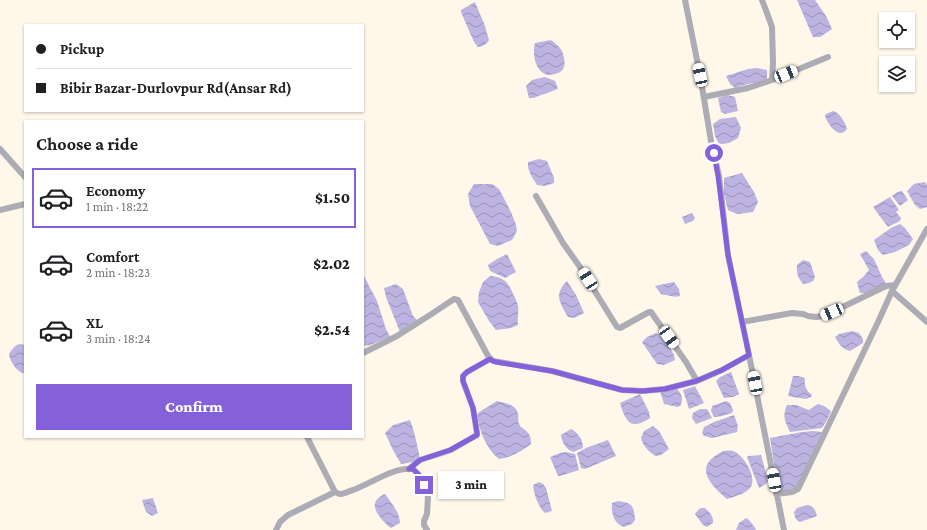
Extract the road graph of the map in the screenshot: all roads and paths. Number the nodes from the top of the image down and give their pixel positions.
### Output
1 (685, 0) edge
2 (762, 0) edge
3 (828, 57) dead end
4 (772, 80) junction
5 (704, 97) junction
6 (0, 149) edge
7 (24, 176) edge
8 (536, 196) dead end
9 (24, 204) edge
10 (0, 210) edge
11 (927, 229) edge
12 (894, 288) junction
13 (742, 322) junction
14 (927, 322) edge
15 (364, 352) edge
16 (749, 355) junction
17 (490, 359) junction
18 (696, 381) junction
19 (308, 438) edge
20 (409, 469) junction
21 (335, 492) junction
22 (776, 494) junction
23 (276, 530) edge
24 (427, 530) edge
25 (784, 530) edge

1 - 5 street
2 - 4 street
3 - 4 street
4 - 5 street
5 - 13 street
6 - 7 street
8 - 18 street
9 - 10 street
11 - 12 street
12 - 13 street
12 - 14 street
12 - 22 street
13 - 16 street
15 - 17 street
16 - 18 street
16 - 22 street
17 - 18 street
17 - 20 street
19 - 21 street
20 - 21 street
20 - 24 street
21 - 23 street
22 - 25 street

